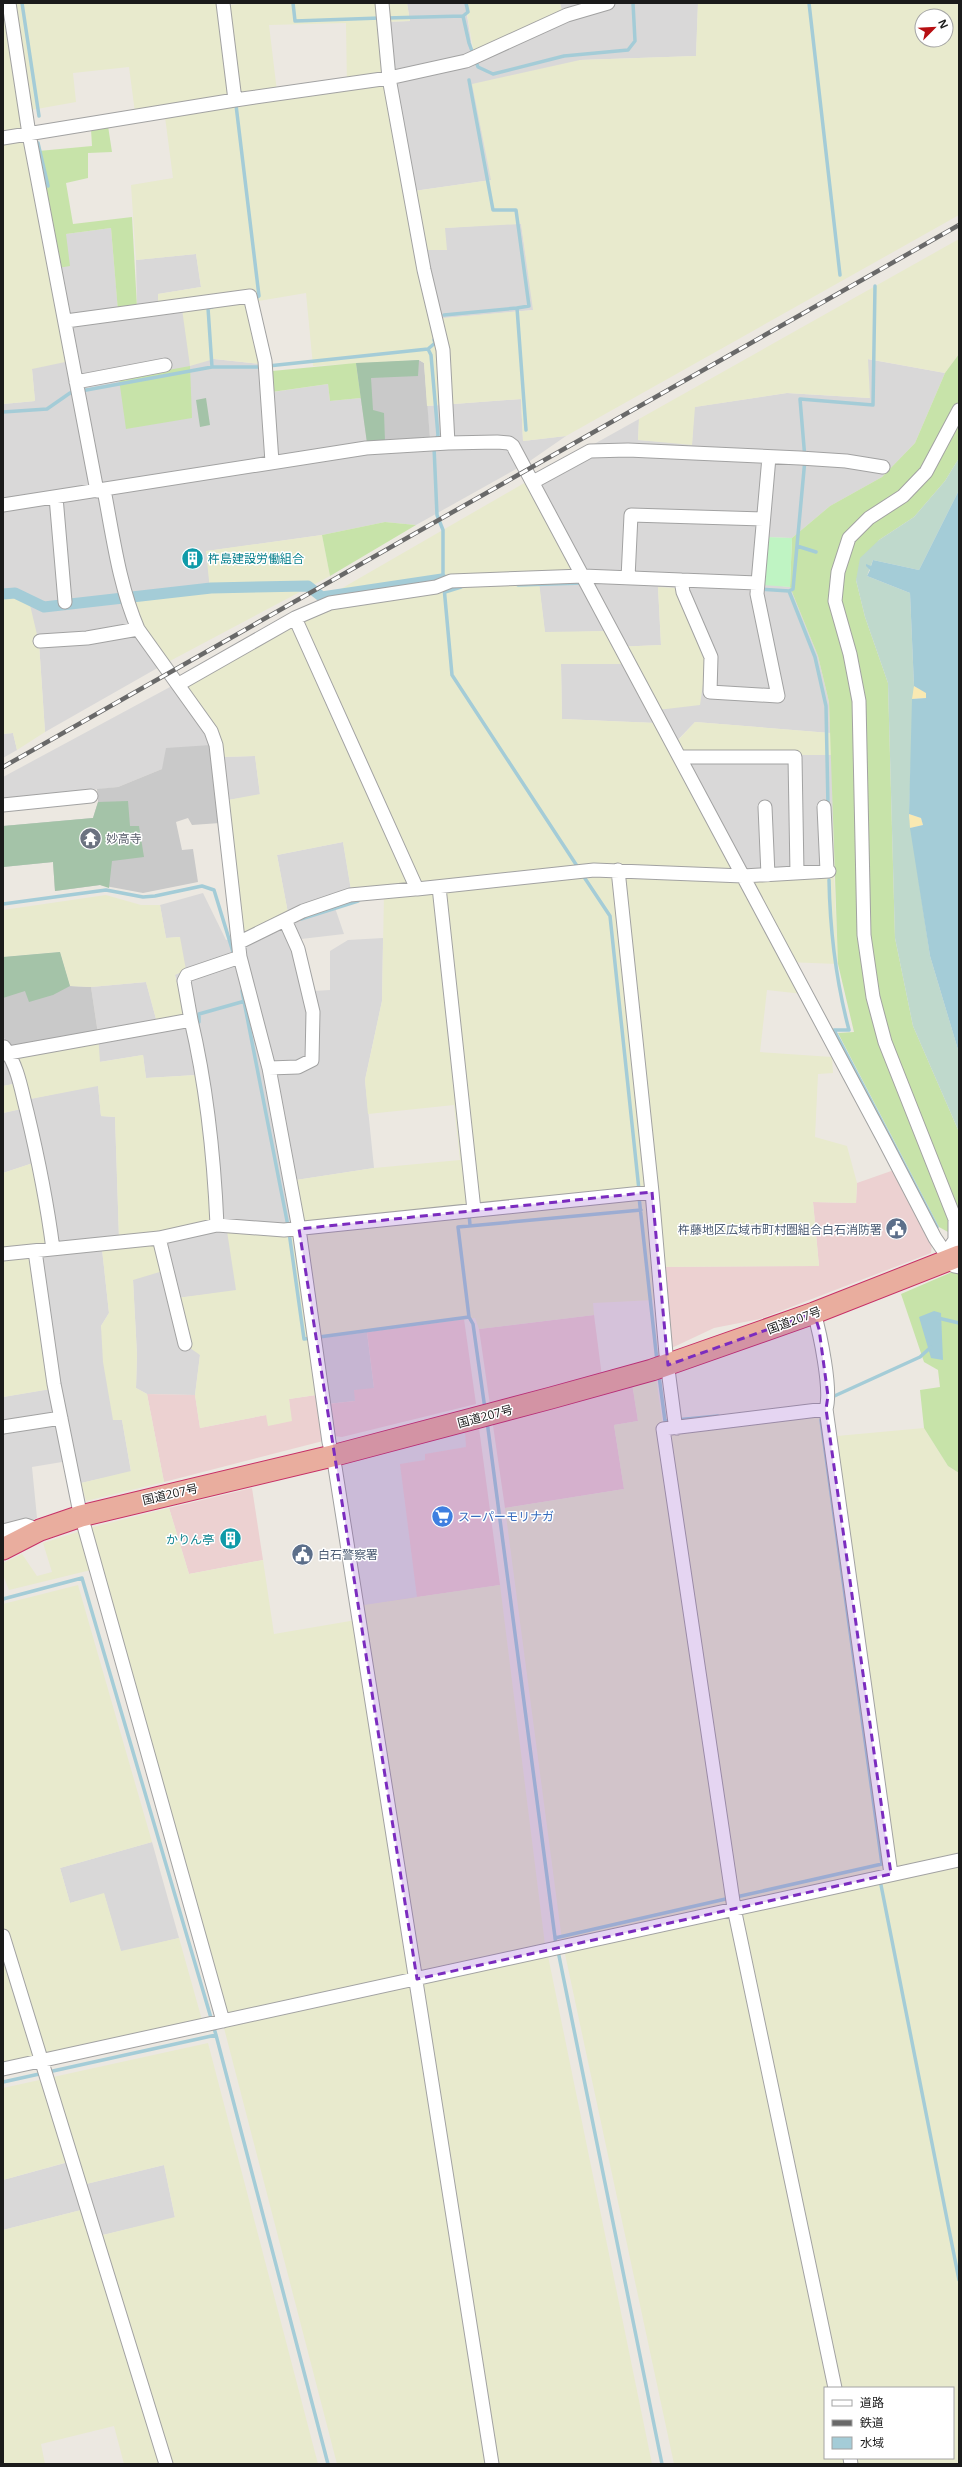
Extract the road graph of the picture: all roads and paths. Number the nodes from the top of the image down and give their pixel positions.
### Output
1 (9, 3) edge
2 (223, 3) edge
3 (608, 3) edge
4 (383, 8) edge
5 (566, 9) edge
6 (389, 78) junction
7 (235, 100) junction
8 (29, 134) junction
9 (3, 138) edge
10 (66, 321) junction
11 (165, 365) dead end
12 (76, 382) junction
13 (959, 410) edge
14 (439, 443) junction
15 (769, 457) junction
16 (272, 462) junction
17 (883, 467) dead end
18 (533, 482) junction
19 (100, 491) junction
20 (56, 497) junction
21 (3, 505) edge
22 (763, 519) junction
23 (628, 578) junction
24 (586, 581) junction
25 (682, 585) junction
26 (757, 588) junction
27 (65, 602) dead end
28 (295, 618) junction
29 (138, 629) junction
30 (40, 641) dead end
31 (179, 684) junction
32 (680, 757) junction
33 (90, 796) dead end
34 (3, 805) edge
35 (765, 807) dead end
36 (824, 807) dead end
37 (618, 870) junction
38 (797, 873) junction
39 (768, 875) junction
40 (743, 876) junction
41 (439, 887) junction
42 (410, 890) dead end
43 (287, 924) junction
44 (238, 952) junction
45 (192, 1024) junction
46 (8, 1054) edge
47 (269, 1068) junction
48 (649, 1192) junction
49 (470, 1210) junction
50 (217, 1225) junction
51 (292, 1229) junction
52 (159, 1238) junction
53 (53, 1249) junction
54 (35, 1251) junction
55 (3, 1254) edge
56 (956, 1261) edge
57 (814, 1313) junction
58 (186, 1344) dead end
59 (661, 1367) junction
60 (827, 1403) junction
61 (61, 1418) junction
62 (675, 1423) junction
63 (3, 1427) edge
64 (332, 1456) junction
65 (81, 1516) junction
66 (40, 1530) junction
67 (3, 1531) edge
68 (3, 1549) edge
69 (959, 1860) edge
70 (883, 1876) junction
71 (733, 1901) junction
72 (4, 1940) edge
73 (417, 1979) junction
74 (215, 2023) junction
75 (3, 2069) edge
76 (43, 2069) junction
77 (835, 2387) edge
78 (166, 2464) edge
79 (492, 2464) edge

1 - 8 street
2 - 7 street
3 - 5 street
4 - 6 street
5 - 6 street
6 - 7 street
6 - 14 street
7 - 8 street
8 - 9 street
8 - 10 street
10 - 12 street
10 - 16 street
11 - 12 street
12 - 19 street
13 - 56 street
14 - 16 street
14 - 18 street
15 - 17 street
15 - 18 street
15 - 22 street
16 - 19 street
18 - 24 street
19 - 20 street
19 - 29 street
20 - 21 street
20 - 27 street
22 - 23 street
22 - 26 street
23 - 24 street
23 - 25 street
24 - 28 street
24 - 32 street
25 - 26 street
25 - 26 street
28 - 31 street
28 - 41 street
29 - 30 street
29 - 31 street
31 - 44 street
32 - 38 street
32 - 40 street
33 - 34 street
35 - 39 street
36 - 38 street
37 - 40 street
37 - 41 street
37 - 48 street
38 - 39 street
39 - 40 street
40 - 56 street
41 - 49 street
42 - 43 street
43 - 44 street
43 - 47 street
44 - 45 street
44 - 47 street
45 - 46 street
45 - 50 street
46 - 53 street
47 - 51 street
48 - 49 street
48 - 59 street
49 - 51 street
50 - 51 street
50 - 52 street
51 - 64 street
52 - 53 street
52 - 58 street
53 - 54 street
54 - 55 street
54 - 61 street
56 - 57 highway, 国道207号
57 - 59 highway, 国道207号
57 - 60 street
59 - 62 street
59 - 64 highway, 国道207号
60 - 62 street
60 - 70 street
61 - 63 street
61 - 65 street
62 - 71 street
64 - 65 highway, 国道207号
64 - 73 street
65 - 66 highway, 国道207号
65 - 74 street
66 - 67 street
66 - 68 highway, 国道207号
69 - 70 street
70 - 71 street
71 - 73 street
71 - 77 street
72 - 76 street
73 - 74 street
73 - 79 street
74 - 76 street
75 - 76 street
76 - 78 street

